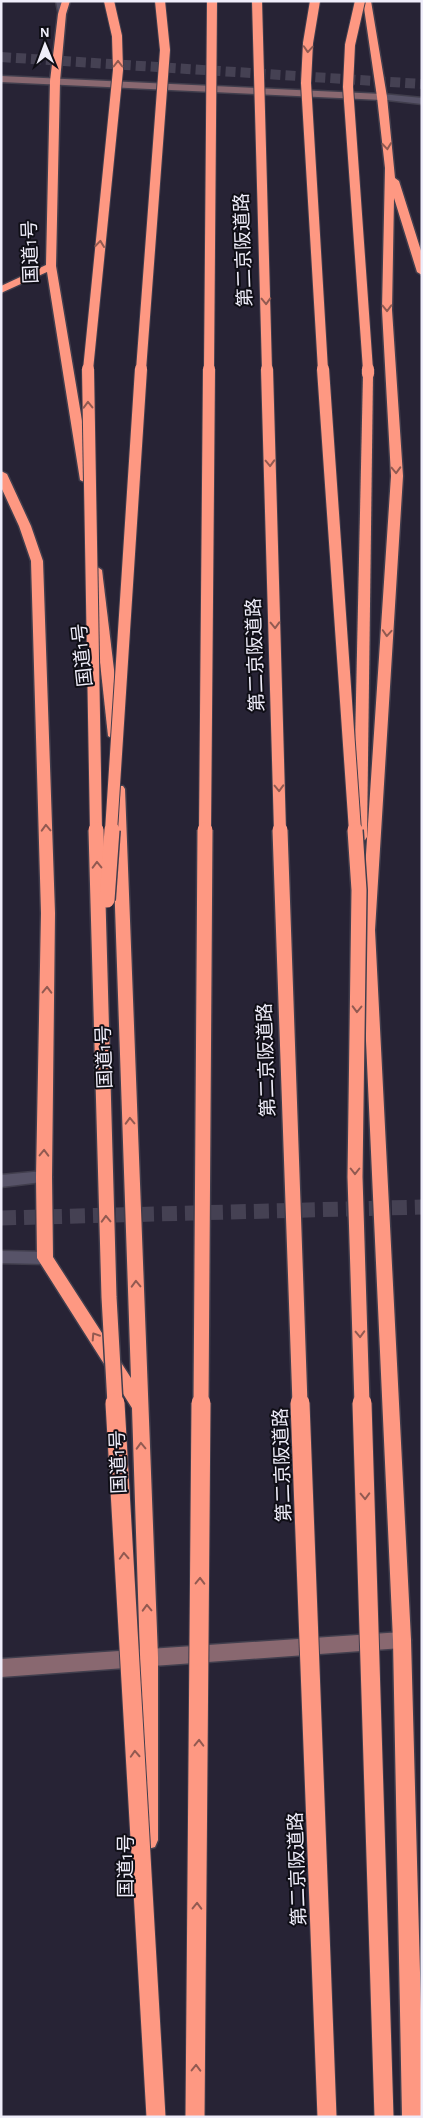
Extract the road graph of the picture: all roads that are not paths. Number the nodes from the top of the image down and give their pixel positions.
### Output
1 (60, 1) edge
2 (66, 1) edge
3 (109, 1) edge
4 (160, 1) edge
5 (212, 1) edge
6 (257, 1) edge
7 (315, 1) edge
8 (360, 1) edge
9 (367, 1) edge
10 (62, 14) junction
11 (1, 79) edge
12 (55, 81) junction
13 (382, 97) junction
14 (422, 101) edge
15 (390, 168) junction
16 (51, 266) junction
17 (422, 272) edge
18 (1, 290) edge
19 (2, 477) edge
20 (359, 890) junction
21 (100, 1002) junction
22 (44, 1177) junction
23 (1, 1181) edge
24 (1, 1257) edge
25 (45, 1258) junction
26 (140, 1406) junction
27 (402, 1640) junction
28 (149, 1657) junction
29 (1, 1668) edge
30 (147, 2117) edge
31 (156, 2117) edge
32 (195, 2117) edge
33 (327, 2117) edge
34 (384, 2117) edge
35 (413, 2117) edge

1 - 10 street
2 - 10 highway, 国道1号
21 -> 3 highway, bridge
4 - 21 highway, bridge
32 -> 5 highway, 第二京阪道路, bridge
6 -> 33 highway, 第二京阪道路, bridge
7 -> 20 highway, bridge
8 - 20 highway, bridge
9 - 13 highway
10 - 12 highway, 国道1号
11 - 12 street
12 - 13 street
12 - 16 highway, 国道1号
13 - 14 street
13 -> 15 highway
15 - 17 highway
15 -> 27 highway
16 - 18 highway
26 -> 16 highway, 国道1号
22 -> 19 highway
20 -> 34 highway, bridge
31 -> 21 highway, bridge
22 - 23 street
22 - 25 highway
24 - 25 street
26 -> 25 highway
28 -> 26 highway, 国道1号
27 - 28 street
27 - 35 highway
28 - 29 street
28 - 30 highway, 国道1号

